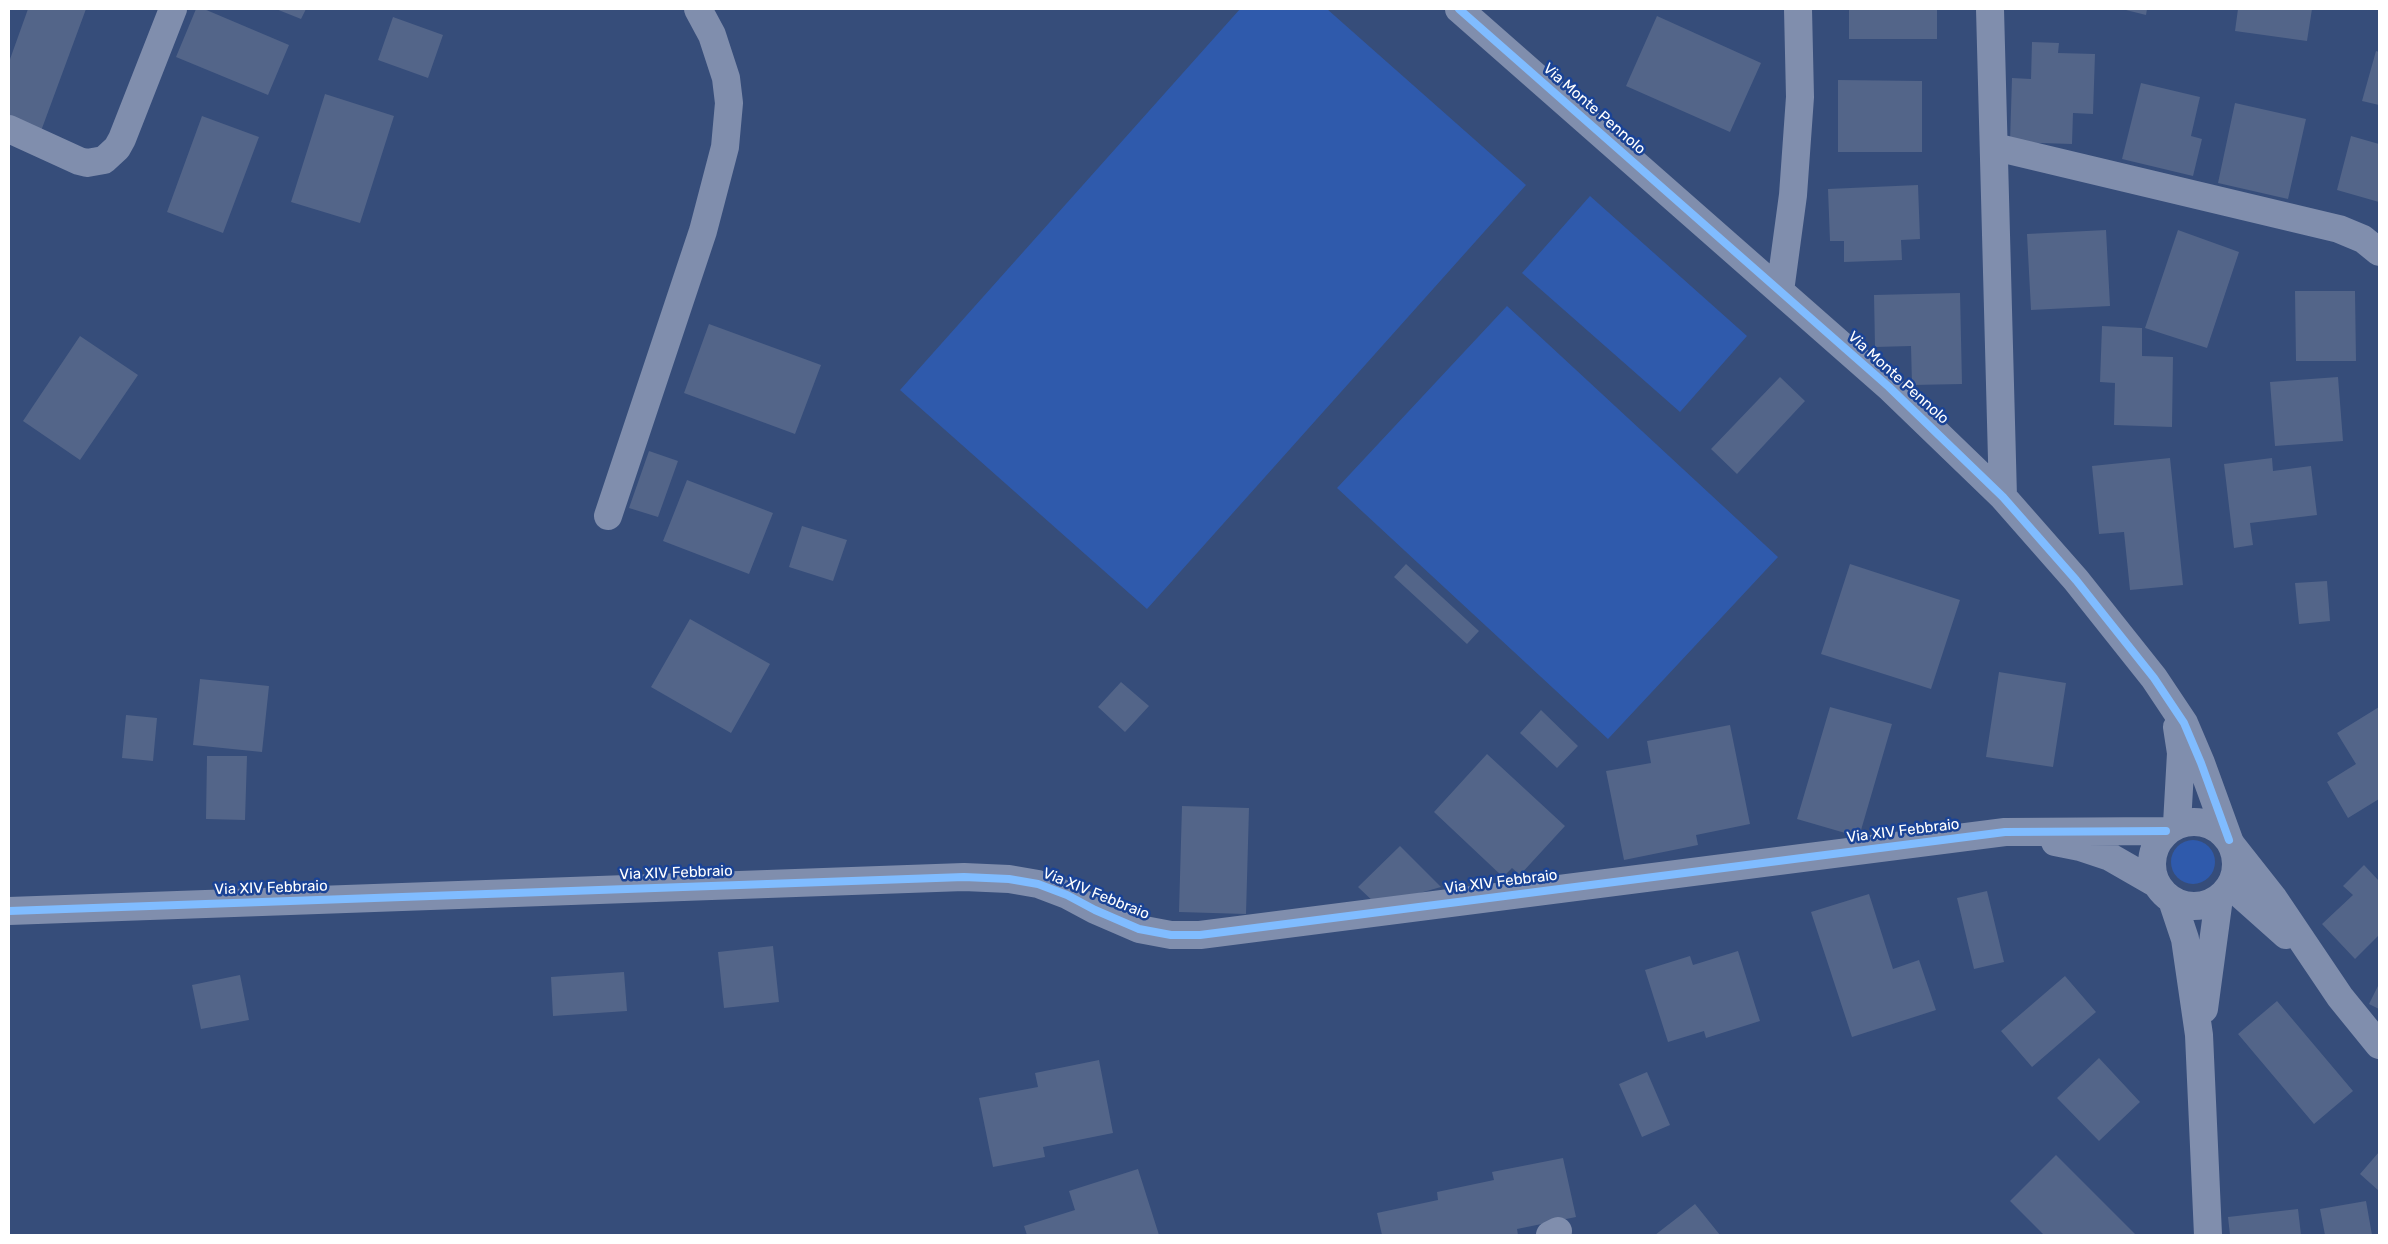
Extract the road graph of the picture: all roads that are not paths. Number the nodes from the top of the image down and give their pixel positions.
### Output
1 (173, 9) edge
2 (698, 9) edge
3 (1459, 9) edge
4 (1798, 9) edge
5 (1990, 9) edge
6 (9, 130) edge
7 (1994, 146) junction
8 (2379, 252) edge
9 (1780, 290) junction
10 (2003, 497) junction
11 (608, 516) dead end
12 (2154, 678) junction
13 (2172, 828) junction
14 (2005, 832) junction
15 (2231, 843) junction
16 (2164, 892) junction
17 (2225, 892) junction
18 (9, 911) edge
19 (2315, 961) junction
20 (2199, 1035) junction
21 (2379, 1045) edge
22 (2208, 1235) edge

1 - 6 street
2 - 11 street
3 - 9 street, Via Monte Pennolo
4 - 9 street
5 - 7 street
7 - 8 street
7 - 10 street
9 - 10 street, Via Monte Pennolo
10 - 12 street, Via Monte Pennolo
12 - 13 street, Via Monte Pennolo
12 - 15 street, Via Monte Pennolo
13 - 14 street, Via XIV Febbraio
13 - 15 street
13 - 16 street
14 - 16 street, Via XIV Febbraio
14 - 18 street, Via XIV Febbraio
15 - 17 street
15 - 19 street, Via Monte Pennolo
16 - 17 street
16 - 20 street
17 - 19 street, Via Monte Pennolo
17 - 20 street
19 - 21 street, Via Monte Pennolo
20 - 22 street

